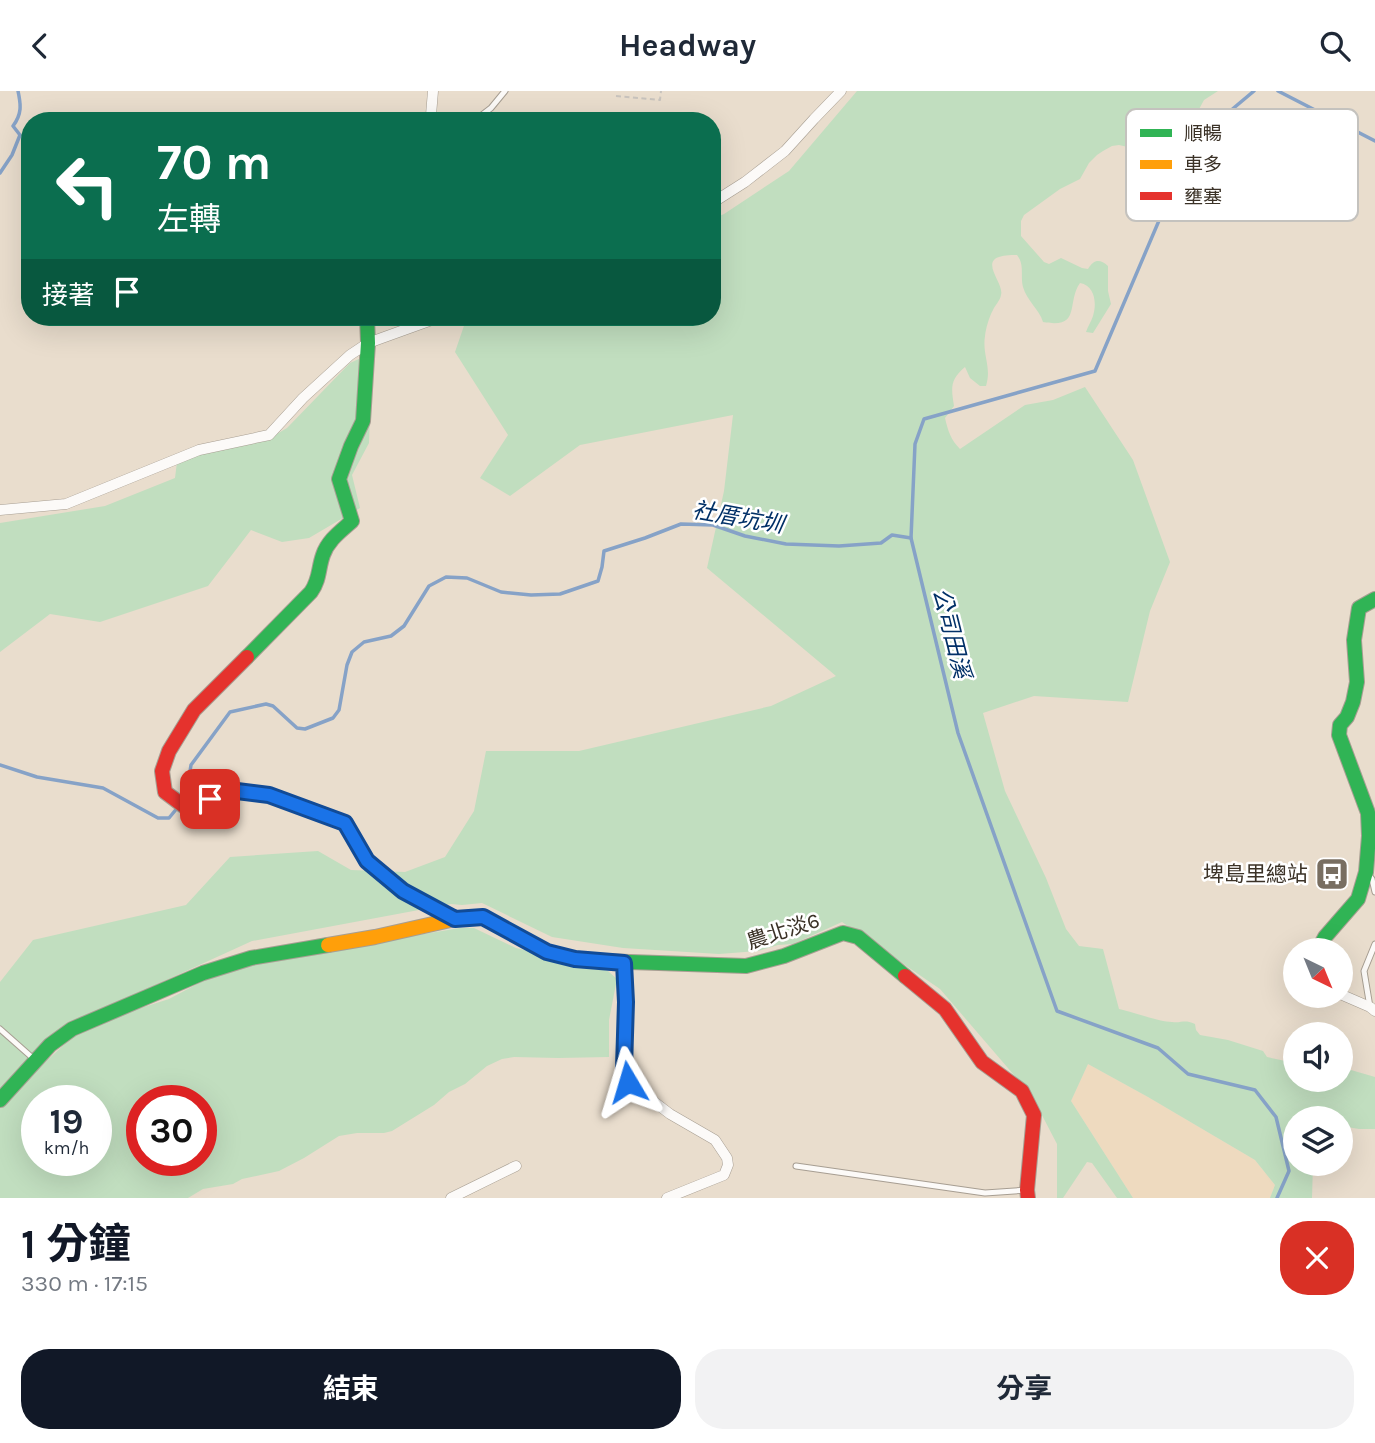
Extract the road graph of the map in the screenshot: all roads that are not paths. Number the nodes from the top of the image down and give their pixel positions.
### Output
1 (433, 91) edge
2 (505, 91) edge
3 (841, 91) edge
4 (431, 112) edge
5 (486, 112) edge
6 (721, 198) edge
7 (367, 326) edge
8 (415, 326) edge
9 (368, 343) junction
10 (0, 510) edge
11 (1375, 599) edge
12 (1371, 877) edge
13 (1375, 892) edge
14 (455, 919) junction
15 (1324, 938) edge
16 (1375, 944) edge
17 (624, 963) junction
18 (1353, 1000) edge
19 (1372, 1009) edge
20 (0, 1029) edge
21 (35, 1059) junction
22 (0, 1100) edge
23 (516, 1166) dead end
24 (796, 1166) dead end
25 (1028, 1194) edge
26 (451, 1198) edge
27 (667, 1198) edge

1 - 4 street
2 - 5 lane
3 - 6 street
7 - 9 street
8 - 9 street
9 - 10 street
9 - 14 street
11 - 12 street
12 - 13 lane
12 - 15 street
14 - 17 street, 農北淡6
14 - 21 street
16 - 19 lane
17 - 25 street, 農北淡6 / 農北淡6
17 - 27 street
18 - 19 street
20 - 21 lane
21 - 22 street
23 - 26 street
24 - 25 lane

